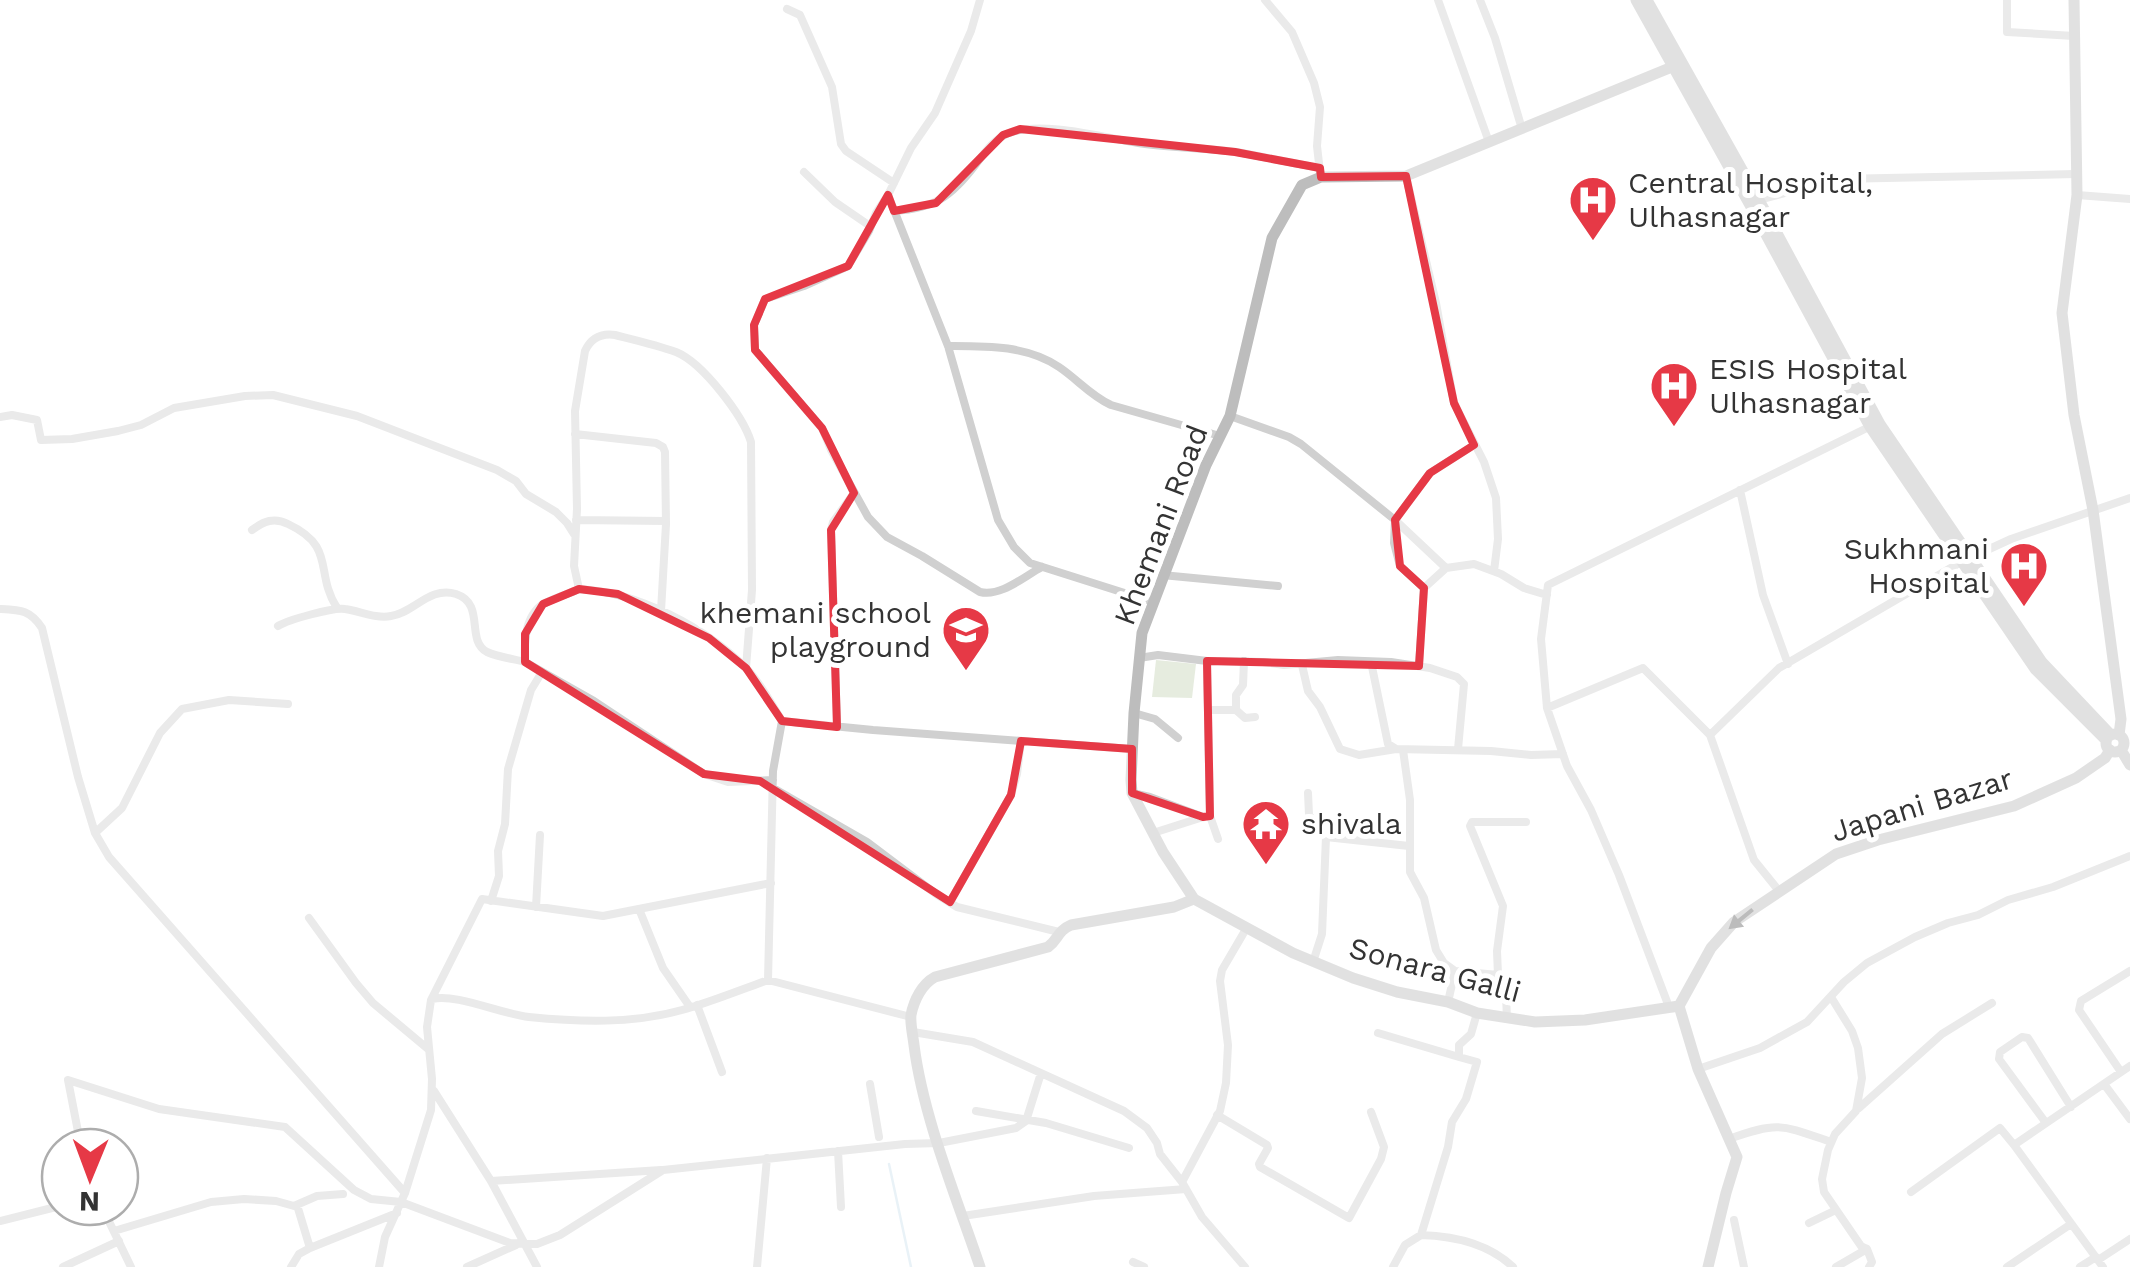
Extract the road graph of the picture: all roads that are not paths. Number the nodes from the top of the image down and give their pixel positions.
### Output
1 (980, 0) edge
2 (1266, 0) edge
3 (1438, 0) edge
4 (1480, 0) edge
5 (1636, 0) edge
6 (1647, 0) edge
7 (2007, 0) edge
8 (2074, 0) edge
9 (787, 9) dead end
10 (2074, 36) junction
11 (1677, 64) junction
12 (1522, 128) junction
13 (1489, 142) junction
14 (804, 172) dead end
15 (1320, 172) junction
16 (2076, 174) junction
17 (1406, 176) junction
18 (894, 184) junction
19 (888, 195) junction
20 (2077, 195) junction
21 (2130, 199) edge
22 (1755, 202) junction
23 (894, 211) junction
24 (870, 226) junction
25 (948, 346) junction
26 (1230, 416) junction
27 (0, 417) edge
28 (1874, 424) junction
29 (576, 434) junction
30 (1220, 436) junction
31 (1474, 446) junction
32 (1740, 490) junction
33 (854, 493) junction
34 (2130, 498) edge
35 (2093, 510) junction
36 (576, 520) junction
37 (1395, 520) junction
38 (666, 521) junction
39 (252, 530) dead end
40 (576, 538) junction
41 (1966, 560) junction
42 (1042, 566) junction
43 (1446, 568) junction
44 (1494, 571) junction
45 (1162, 575) junction
46 (1278, 586) dead end
47 (1424, 588) junction
48 (579, 589) junction
49 (1547, 595) junction
50 (1153, 602) junction
51 (337, 608) junction
52 (0, 609) edge
53 (661, 611) junction
54 (278, 626) dead end
55 (1140, 658) junction
56 (1207, 661) junction
57 (1244, 661) junction
58 (525, 662) junction
59 (1371, 662) junction
60 (1788, 664) junction
61 (1302, 665) junction
62 (1419, 666) junction
63 (746, 668) junction
64 (542, 672) junction
65 (288, 704) dead end
66 (1548, 708) junction
67 (1208, 710) junction
68 (1236, 710) junction
69 (1134, 712) junction
70 (1255, 717) dead end
71 (782, 721) junction
72 (837, 727) junction
73 (1710, 735) junction
74 (1178, 738) dead end
75 (1021, 741) junction
76 (2117, 743) edge
77 (1132, 750) junction
78 (1399, 750) junction
79 (1458, 750) junction
80 (1563, 754) junction
81 (2130, 765) edge
82 (773, 784) junction
83 (1132, 793) junction
84 (1308, 793) dead end
85 (1206, 817) junction
86 (1526, 822) dead end
87 (96, 832) junction
88 (1154, 833) junction
89 (540, 835) dead end
90 (1326, 837) junction
91 (1218, 839) dead end
92 (1409, 846) junction
93 (2130, 856) edge
94 (771, 883) junction
95 (1778, 891) junction
96 (1194, 899) junction
97 (491, 901) junction
98 (950, 902) junction
99 (536, 907) junction
100 (639, 909) junction
101 (309, 918) dead end
102 (1246, 929) junction
103 (1059, 932) junction
104 (1313, 962) junction
105 (1455, 971) junction
106 (2130, 971) edge
107 (1498, 975) junction
108 (768, 980) junction
109 (1831, 996) junction
110 (431, 1000) junction
111 (1448, 1002) junction
112 (1992, 1004) dead end
113 (694, 1006) junction
114 (1674, 1007) junction
115 (1477, 1013) junction
116 (910, 1017) junction
117 (1507, 1019) junction
118 (913, 1032) junction
119 (1378, 1032) dead end
120 (428, 1049) junction
121 (1459, 1057) junction
122 (2126, 1069) edge
123 (1698, 1070) junction
124 (722, 1072) dead end
125 (1040, 1074) junction
126 (870, 1084) dead end
127 (2104, 1084) junction
128 (432, 1087) junction
129 (2070, 1106) junction
130 (976, 1111) dead end
131 (1856, 1111) junction
132 (1371, 1112) dead end
133 (1218, 1116) junction
134 (2130, 1118) edge
135 (1026, 1121) junction
136 (2046, 1123) junction
137 (77, 1127) edge
138 (878, 1137) dead end
139 (1729, 1139) junction
140 (1831, 1142) junction
141 (939, 1144) junction
142 (2014, 1145) junction
143 (1129, 1148) dead end
144 (838, 1151) junction
145 (768, 1158) junction
146 (663, 1170) junction
147 (491, 1182) junction
148 (1184, 1186) junction
149 (1911, 1192) dead end
150 (342, 1194) dead end
151 (403, 1198) junction
152 (297, 1205) junction
153 (841, 1207) dead end
154 (1836, 1210) junction
155 (40, 1211) edge
156 (397, 1214) junction
157 (963, 1216) junction
158 (0, 1220) edge
159 (1734, 1220) dead end
160 (1809, 1223) dead end
161 (2071, 1224) junction
162 (112, 1227) edge
163 (114, 1231) junction
164 (1421, 1235) junction
165 (2130, 1239) edge
166 (119, 1241) junction
167 (521, 1245) junction
168 (310, 1248) junction
169 (1867, 1249) junction
170 (1133, 1262) dead end
171 (2099, 1262) edge
172 (1242, 1264) edge
173 (64, 1267) edge
174 (130, 1267) edge
175 (291, 1267) edge
176 (380, 1267) edge
177 (467, 1267) edge
178 (536, 1267) edge
179 (757, 1267) edge
180 (980, 1267) edge
181 (1144, 1267) edge
182 (1229, 1267) edge
183 (1393, 1267) edge
184 (1513, 1267) edge
185 (1708, 1267) edge
186 (1744, 1267) edge
187 (1836, 1267) edge
188 (1869, 1267) edge
189 (2007, 1267) edge
190 (2080, 1267) edge

1 - 18 street
2 - 15 street
3 - 13 street
4 - 12 street
5 - 11 street
6 - 11 street
7 - 10 street
8 - 10 street
9 - 18 street
10 - 16 street
11 - 12 street
11 - 22 street
12 - 13 street
13 - 17 street
14 - 24 street
15 - 17 street
15 - 23 street
15 - 26 street, Khemani Road
16 - 20 street
16 - 22 street
17 - 31 street
18 - 19 street
19 - 23 street
19 - 24 street
20 - 21 street
20 - 35 street
22 - 28 street
23 - 25 street
24 - 33 street
25 - 30 street
25 - 42 street
26 - 30 street, Khemani Road
26 - 37 street
27 - 40 street
28 - 32 street
28 - 41 street
29 - 36 street
29 - 38 street
29 - 63 street
30 - 45 street, Khemani Road
31 - 37 street
31 - 44 street
32 - 49 street
32 - 60 street
33 - 42 street
33 - 72 street
34 - 35 street
35 - 41 street
35 - 76 street
36 - 38 street
36 - 40 street
37 - 43 street
37 - 47 street
38 - 53 street
39 - 51 street
40 - 48 street
41 - 60 street
41 - 76 street
42 - 50 street
43 - 44 street
43 - 47 street
44 - 49 street
45 - 46 street
45 - 50 street, Khemani Road
47 - 62 street
48 - 53 street
48 - 58 street
49 - 66 street
50 - 55 street, Khemani Road
51 - 54 street
51 - 58 street
52 - 87 street
53 - 63 street
55 - 56 street
55 - 69 street, Khemani Road
56 - 57 street
56 - 67 street
57 - 61 street
57 - 68 street
58 - 64 street
59 - 61 street
59 - 62 street
59 - 78 street
60 - 73 street
61 - 78 street
62 - 79 street
63 - 71 street
64 - 82 street
64 - 97 street
65 - 87 street
66 - 73 street
66 - 80 street
67 - 68 street
67 - 85 street
68 - 70 street
69 - 74 street
69 - 77 street, Khemani Road
71 - 72 street
71 - 82 street
72 - 75 street
73 - 95 street
75 - 77 street
75 - 98 street
76 - 81 street
76 - 95 street, Japani Bazar
77 - 83 street, Khemani Road
78 - 79 street
78 - 92 street
79 - 80 street
80 - 114 street
82 - 94 street
82 - 98 street
83 - 85 street
83 - 88 street, Khemani Road
84 - 90 street
85 - 88 street
85 - 91 street
86 - 107 street
87 - 151 street
88 - 96 street, Khemani Road
89 - 99 street
90 - 92 street
90 - 104 street
92 - 105 street
93 - 109 street
94 - 100 street
94 - 108 street
95 -> 114 street, Japani Bazar
96 - 102 street, Sonara Galli
96 - 103 street
97 - 99 street
97 - 110 street
98 - 103 street
99 - 100 street
100 - 113 street
101 - 120 street
102 - 104 street, Sonara Galli
102 - 133 street
103 - 116 street
104 - 111 street, Sonara Galli
105 - 107 street
105 - 111 street
106 - 122 street
107 - 117 street
108 - 113 street
108 - 116 street
109 - 123 street
109 - 131 street
110 - 113 street
110 - 120 street
111 - 115 street, Sonara Galli
112 - 131 street
113 - 124 street
114 - 117 street, Sonara Galli
114 - 123 street
115 - 117 street, Sonara Galli
115 - 121 street
116 - 118 street
118 - 125 street
118 - 141 street
119 - 121 street
120 - 128 street
121 - 164 street
122 - 127 street
123 - 139 street
125 - 135 street
125 - 148 street
126 - 138 street
127 - 129 street
127 - 134 street
128 - 147 street
128 - 151 street
129 - 136 street
129 - 136 street
130 - 135 street
131 - 140 street
132 - 133 street
133 - 148 street
135 - 141 street
135 - 143 street
136 - 142 street
137 - 151 street
139 - 140 street
139 - 185 street
140 - 154 street
141 - 144 street
141 - 157 street
142 - 149 street
142 - 161 street
144 - 145 street
144 - 153 street
145 - 146 street
145 - 179 street
146 - 147 street
146 - 167 street
147 - 167 street
148 - 157 street
148 - 172 street
150 - 152 street
151 - 156 street
151 - 167 street
152 - 163 street
152 - 168 street
154 - 160 street
154 - 169 street
155 - 158 street
156 - 168 street
156 - 176 street
157 - 180 street
159 - 186 street
161 - 171 street
161 - 189 street
162 - 163 street
163 - 166 street
164 - 183 street
164 - 184 street
165 - 171 street
166 - 173 street
166 - 174 street
167 - 177 street
167 - 178 street
168 - 175 street
169 - 187 street
169 - 188 street
170 - 181 street
171 - 190 street
172 - 182 street

